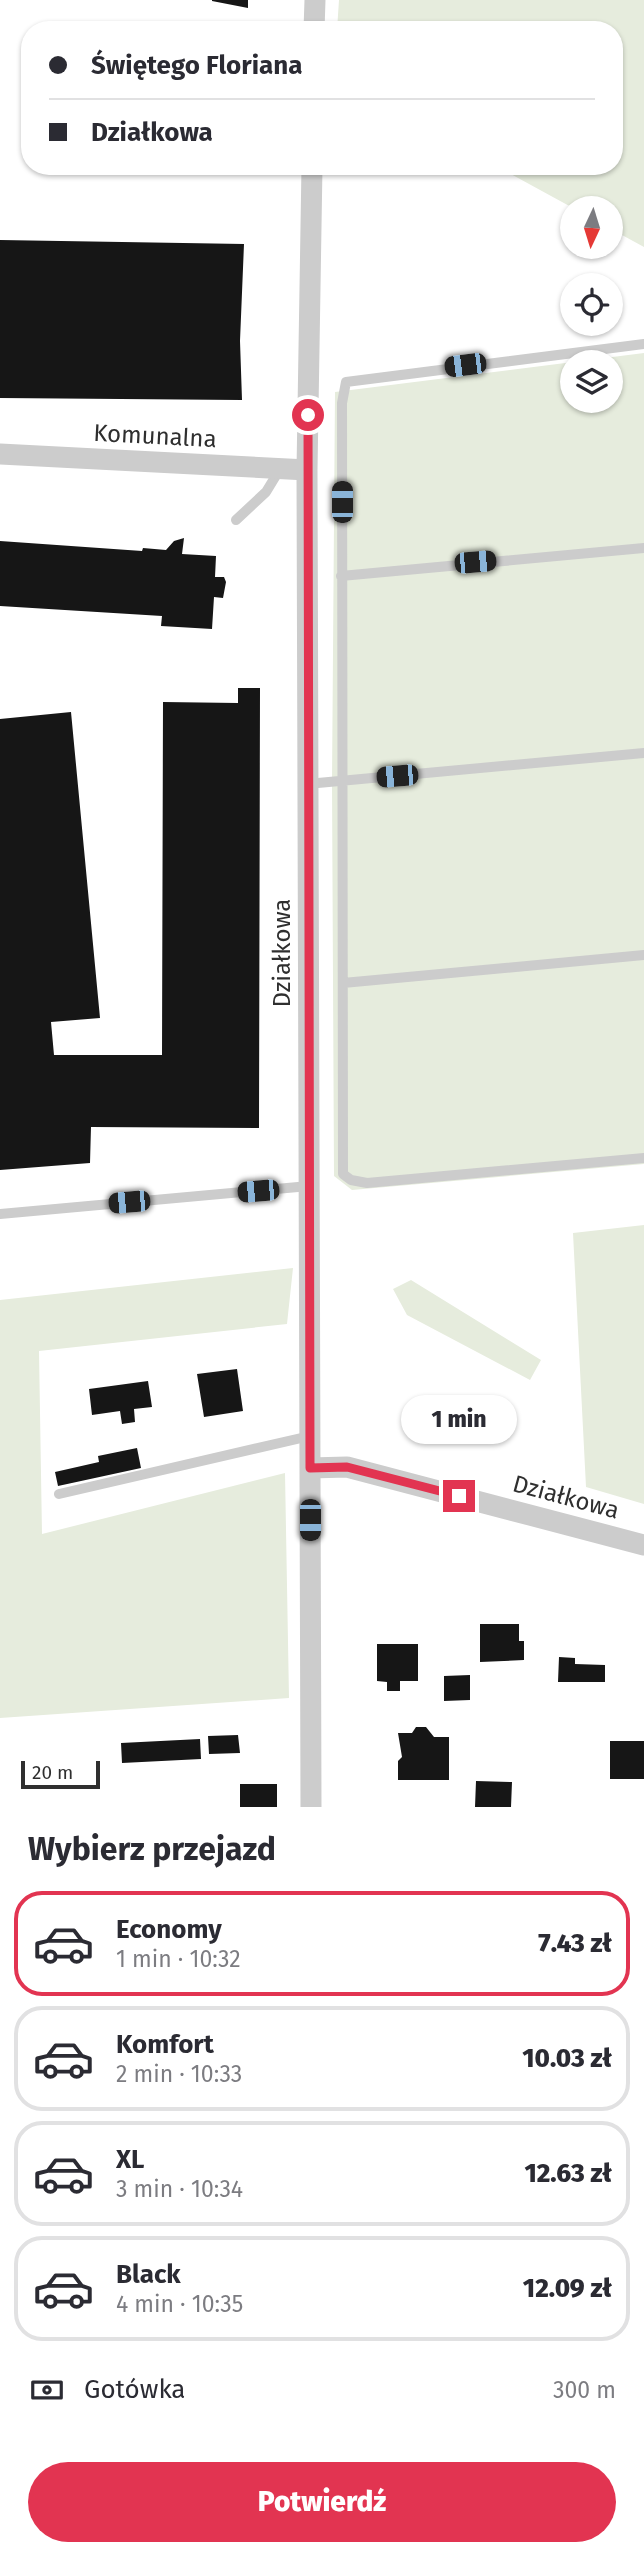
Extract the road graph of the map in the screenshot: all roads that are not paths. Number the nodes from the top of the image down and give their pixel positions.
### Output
1 (315, 0) edge
2 (314, 21) edge
3 (312, 175) edge
4 (644, 344) edge
5 (0, 454) edge
6 (280, 469) junction
7 (307, 470) junction
8 (236, 520) dead end
9 (644, 548) edge
10 (341, 576) junction
11 (644, 753) edge
12 (342, 781) junction
13 (307, 784) junction
14 (644, 955) edge
15 (343, 984) junction
16 (644, 1158) edge
17 (309, 1186) junction
18 (0, 1214) edge
19 (310, 1436) junction
20 (310, 1468) junction
21 (59, 1494) dead end
22 (644, 1545) edge
23 (311, 1807) edge

1 - 2 street
3 - 7 street, Działkowa
4 - 10 lane
5 - 6 street, Komunalna
6 - 7 street, Komunalna
6 - 8 lane
7 - 13 street, Działkowa
9 - 10 lane
10 - 12 lane
11 - 12 lane
12 - 13 lane
12 - 15 lane
13 - 17 street, Działkowa
14 - 15 lane
15 - 16 lane
17 - 18 lane
17 - 19 street, Działkowa
19 - 20 street, Działkowa
19 - 21 lane
20 - 22 street, Działkowa
20 - 23 street, Działkowa

